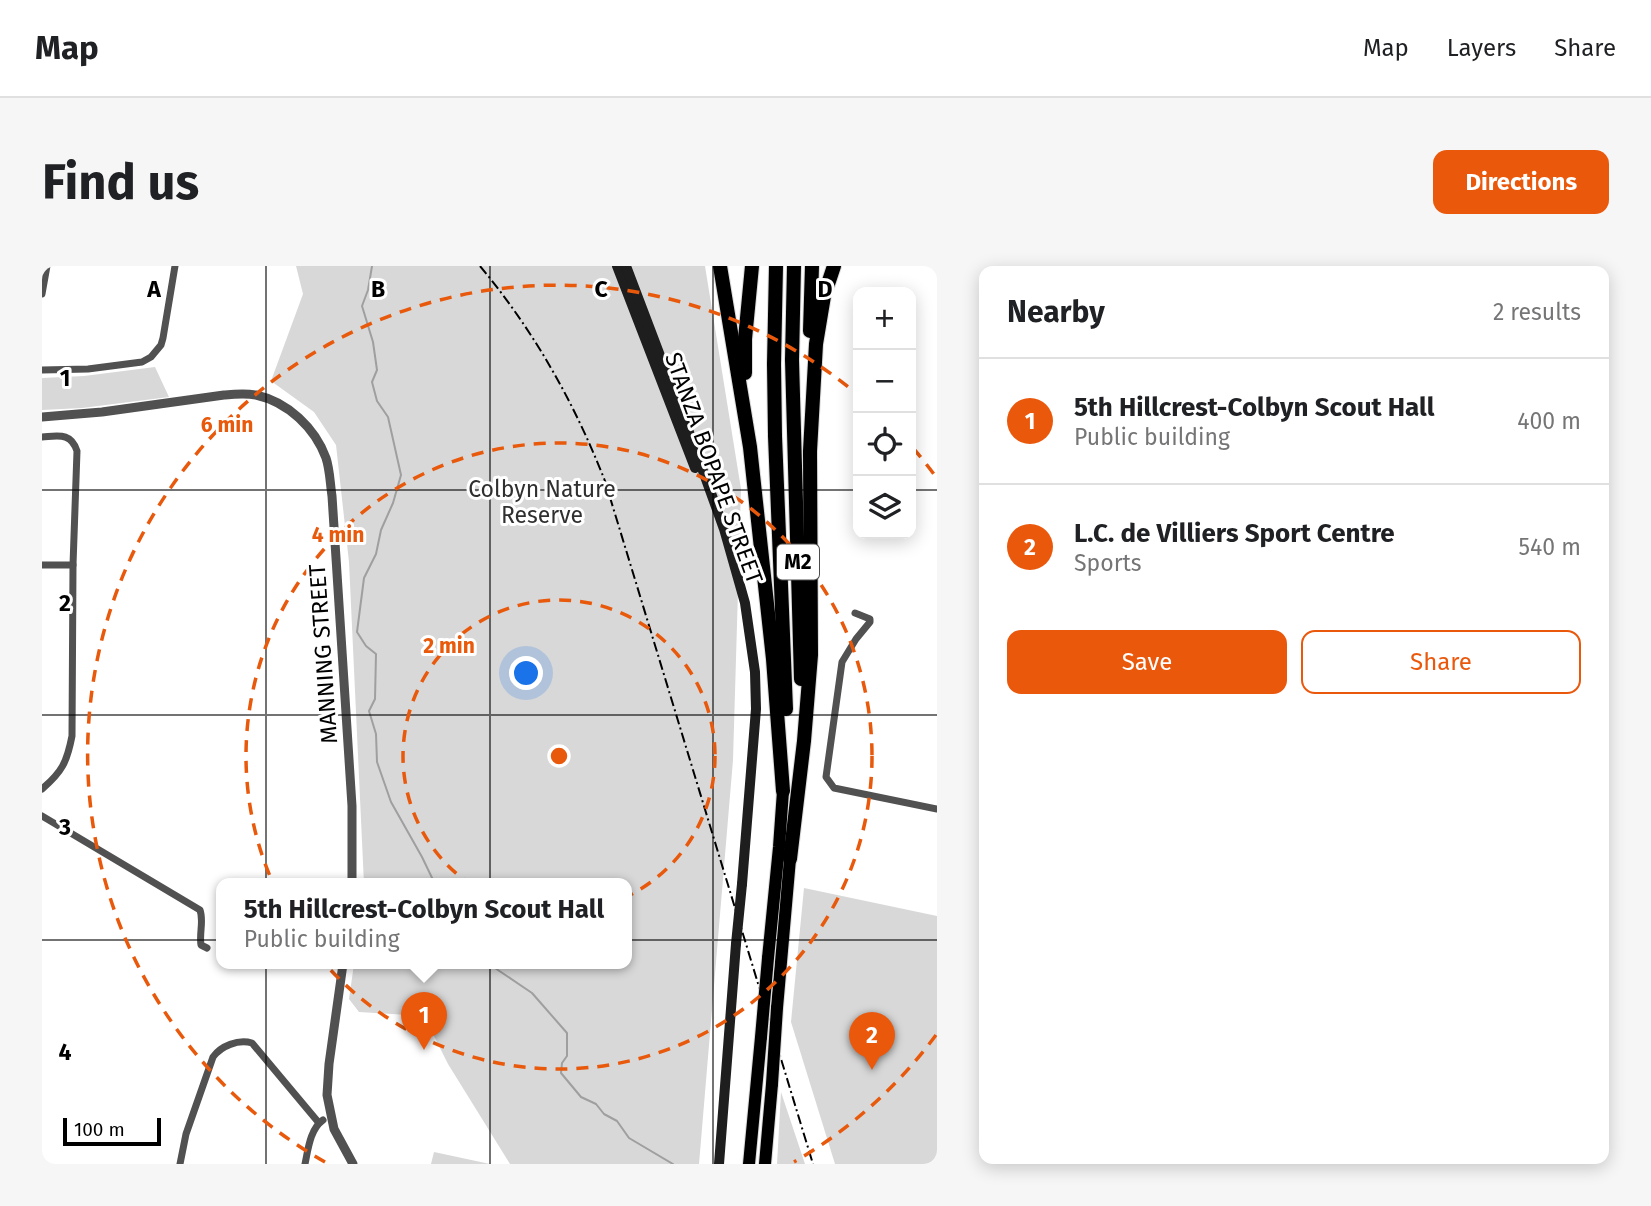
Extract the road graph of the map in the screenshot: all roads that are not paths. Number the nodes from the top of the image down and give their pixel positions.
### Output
1 (47, 266) edge
2 (175, 266) edge
3 (617, 266) edge
4 (625, 266) edge
5 (720, 266) edge
6 (752, 266) edge
7 (776, 266) edge
8 (794, 266) edge
9 (812, 266) edge
10 (834, 266) edge
11 (42, 294) edge
12 (42, 370) edge
13 (45, 417) edge
14 (42, 437) edge
15 (750, 447) junction
16 (810, 450) junction
17 (42, 565) edge
18 (73, 565) junction
19 (855, 613) dead end
20 (755, 732) junction
21 (42, 789) edge
22 (783, 791) junction
23 (937, 809) edge
24 (42, 816) edge
25 (790, 859) junction
26 (352, 878) edge
27 (207, 948) dead end
28 (342, 969) edge
29 (180, 1164) edge
30 (305, 1164) edge
31 (353, 1164) edge
32 (719, 1164) edge
33 (749, 1164) edge
34 (765, 1164) edge

1 - 11 street
2 - 12 street
3 - 20 main road, STANZA BOPAPE STREET
4 - 20 main road, STANZA BOPAPE STREET
5 - 15 highway
6 - 15 highway
7 - 22 highway, M2
8 - 25 highway, M2
9 - 16 highway
10 - 16 highway
13 - 26 street, MANNING STREET
14 - 18 street
15 - 22 highway
16 - 25 highway
17 - 18 street
18 - 21 street
19 - 23 street
20 - 32 main road, STANZA BOPAPE STREET, bridge
22 - 33 main road, M2, bridge
24 - 27 street
25 - 34 main road, M2, bridge
28 - 31 street
29 - 30 street

